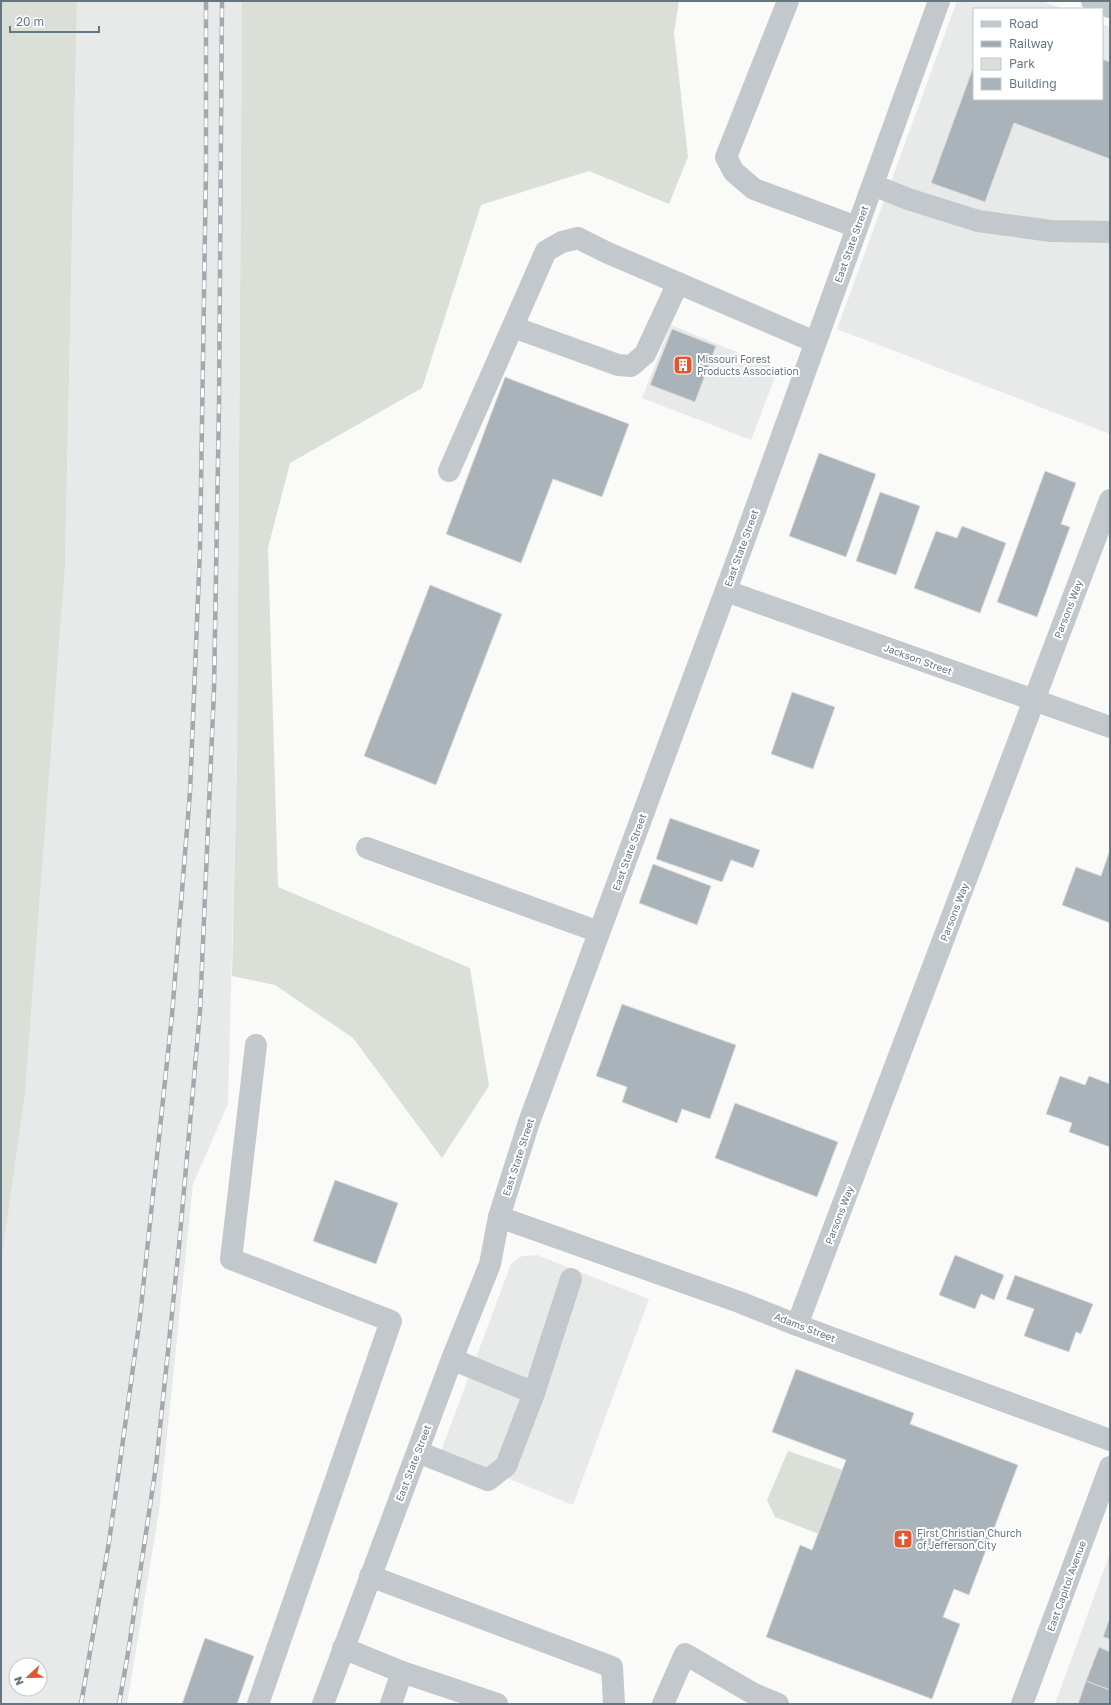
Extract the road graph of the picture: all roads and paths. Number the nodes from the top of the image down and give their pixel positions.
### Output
1 (788, 1) edge
2 (939, 1) edge
3 (1092, 1) edge
4 (1110, 7) edge
5 (872, 185) junction
6 (857, 227) junction
7 (1110, 232) edge
8 (678, 283) junction
9 (513, 327) junction
10 (816, 342) junction
11 (449, 471) dead end
12 (1110, 500) edge
13 (726, 591) junction
14 (1034, 700) junction
15 (1110, 728) edge
16 (367, 848) dead end
17 (599, 932) junction
18 (256, 1045) dead end
19 (498, 1217) junction
20 (571, 1279) dead end
21 (797, 1325) junction
22 (452, 1359) junction
23 (534, 1393) junction
24 (1110, 1440) edge
25 (418, 1452) junction
26 (1110, 1467) edge
27 (370, 1576) junction
28 (343, 1648) junction
29 (402, 1672) junction
30 (456, 1697) edge
31 (258, 1704) edge
32 (323, 1704) edge
33 (391, 1704) edge
34 (497, 1704) edge
35 (614, 1704) edge
36 (663, 1704) edge
37 (778, 1704) edge
38 (1022, 1704) edge

1 - 6 street
2 - 5 street, East State Street
3 - 4 street
5 - 6 street, East State Street
5 - 7 street
6 - 10 street, East State Street
8 - 9 street
8 - 9 street
8 - 10 street
9 - 11 street
10 - 13 street, East State Street
12 - 14 street, Parsons Way
13 - 14 street, Jackson Street
13 - 17 street, East State Street
14 - 15 street, Jackson Street
14 - 21 street, Parsons Way
16 - 17 street
17 - 19 street, East State Street
18 - 31 street
19 - 21 street, Adams Street
19 - 22 street, East State Street
20 - 23 street
21 - 24 street, Adams Street
22 - 23 street
22 - 25 street, East State Street
23 - 25 street
25 - 27 street, East State Street
26 - 38 street, East Capitol Avenue
27 - 28 street, East State Street
27 - 35 street
28 - 29 street
28 - 32 street, East State Street
29 - 30 street
29 - 33 street
30 - 34 street
36 - 37 street

